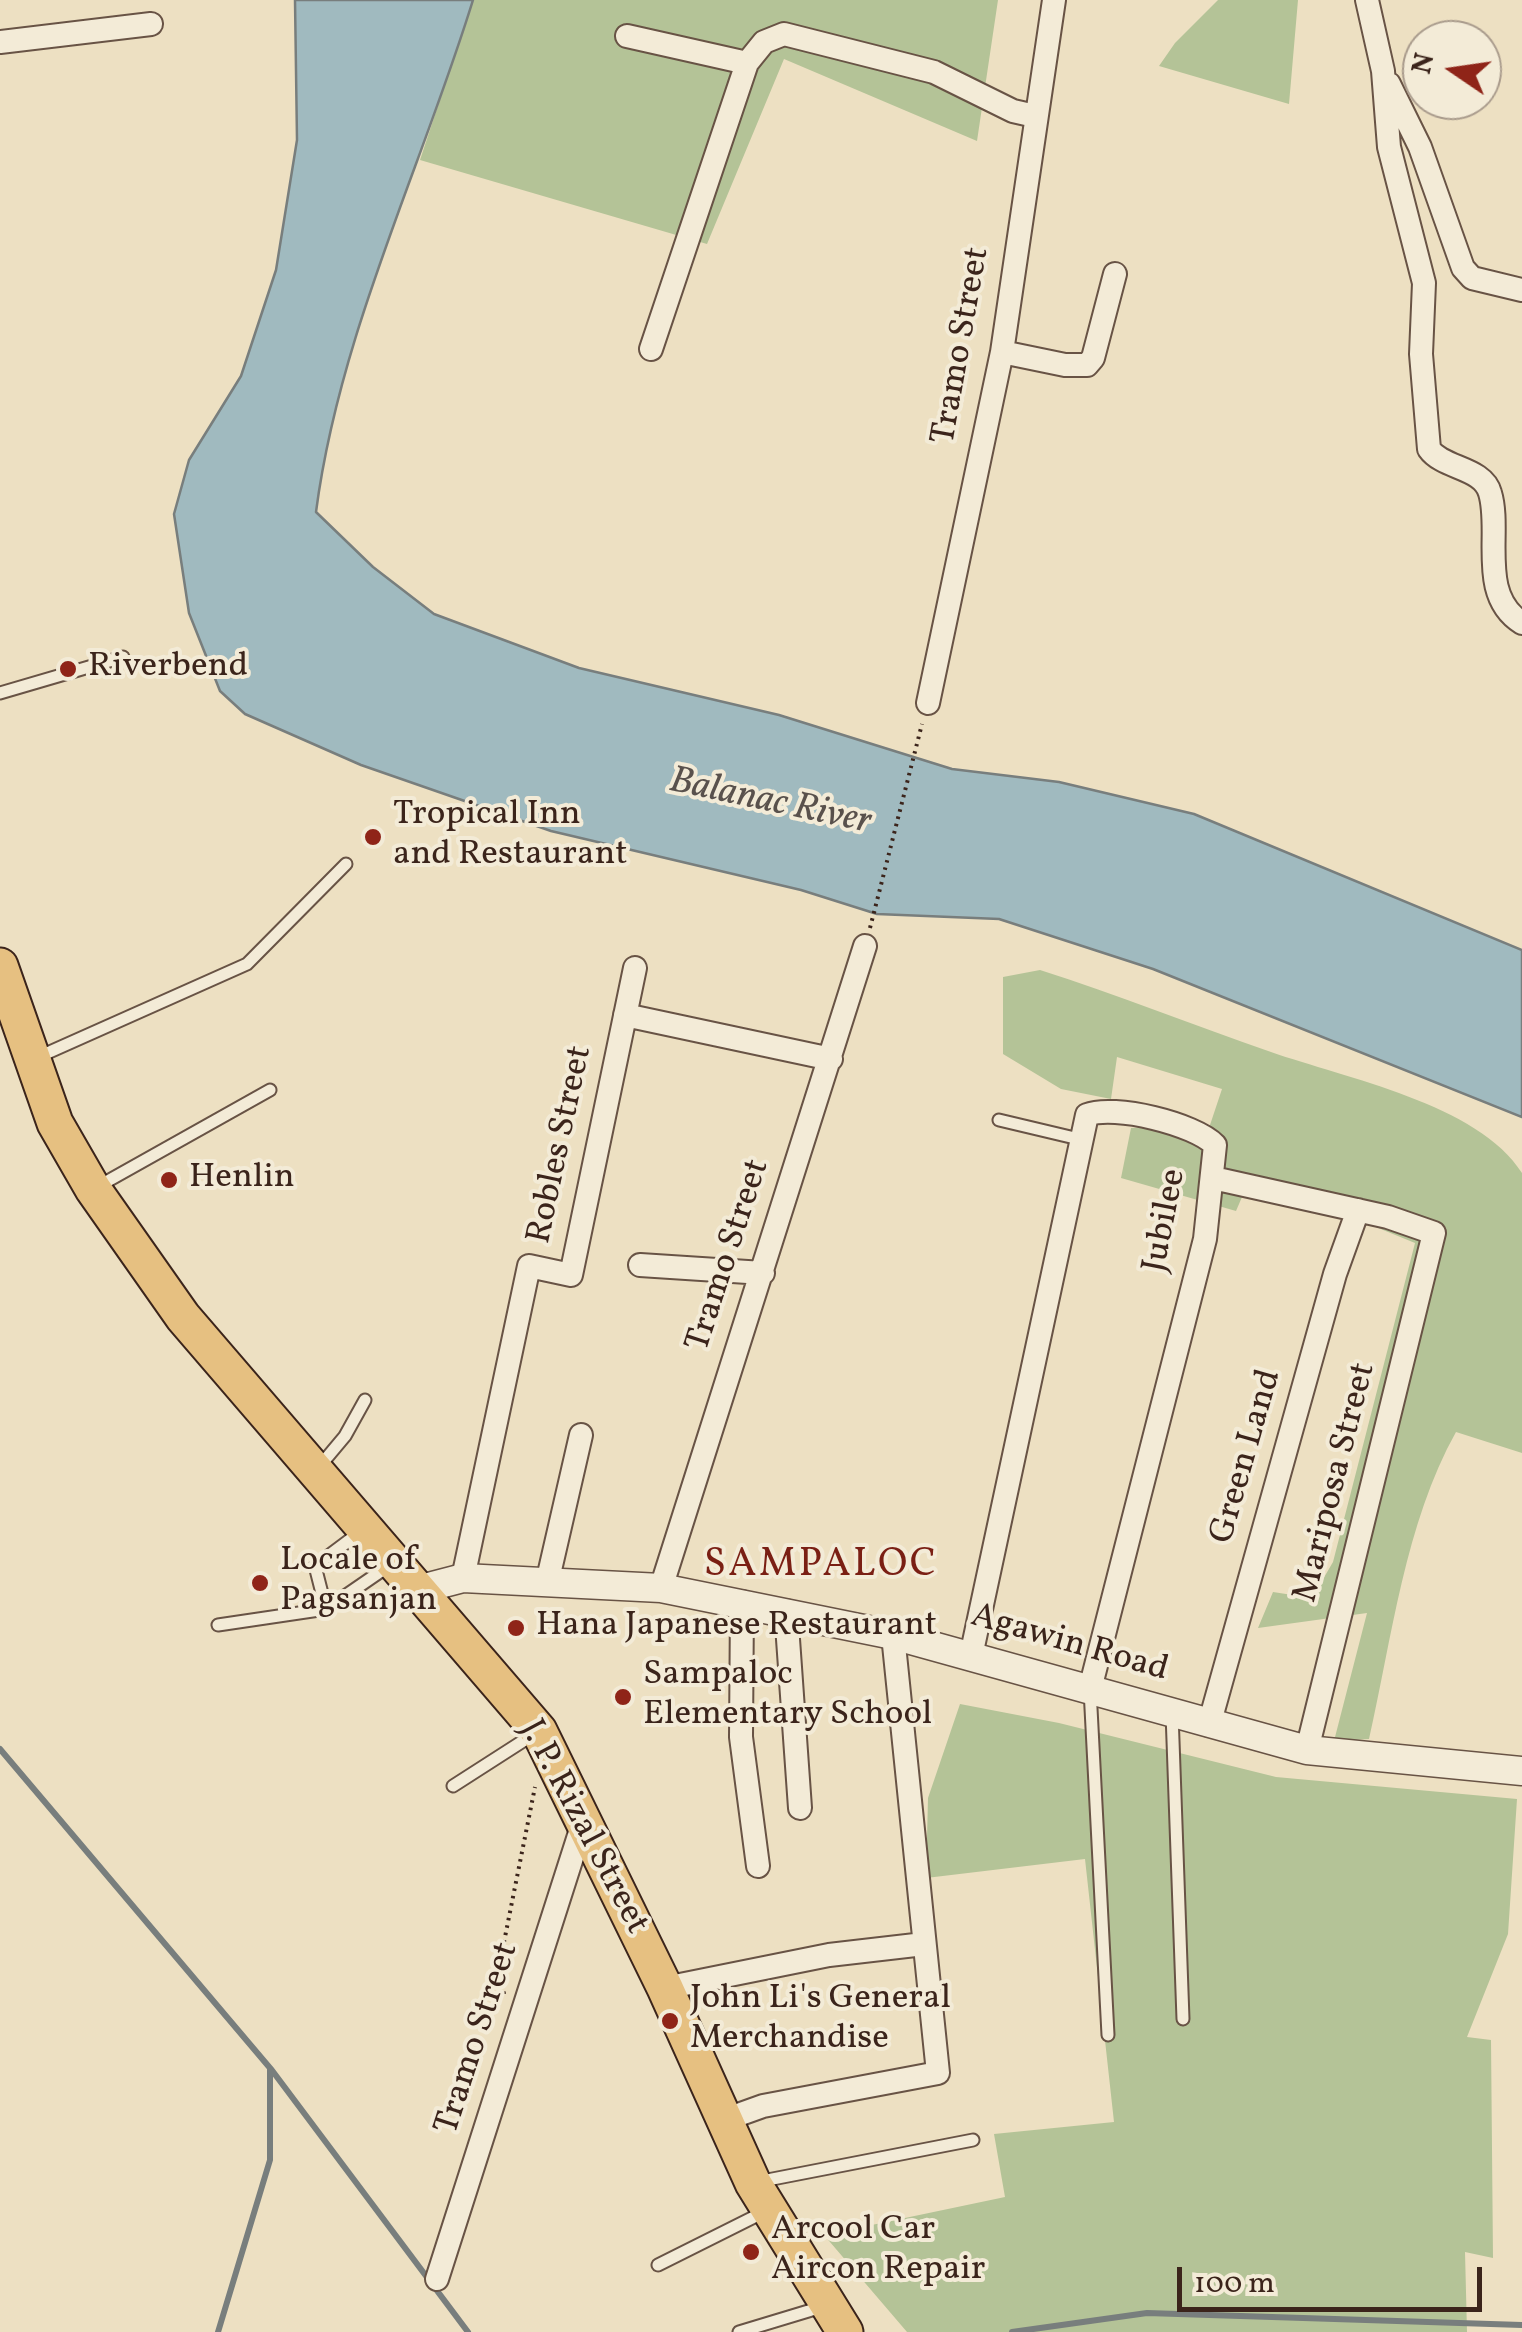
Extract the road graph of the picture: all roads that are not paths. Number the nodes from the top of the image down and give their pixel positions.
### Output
1 (1054, 0) edge
2 (1367, 0) edge
3 (151, 24) dead end
4 (627, 36) dead end
5 (0, 42) edge
6 (746, 63) junction
7 (1383, 72) junction
8 (1034, 116) junction
9 (1116, 274) dead end
10 (1522, 290) edge
11 (652, 349) dead end
12 (1002, 352) junction
13 (1522, 623) edge
14 (123, 657) dead end
15 (0, 693) edge
16 (928, 702) dead end
17 (346, 864) dead end
18 (868, 936) road end
19 (0, 966) edge
20 (635, 968) dead end
21 (626, 1015) junction
22 (831, 1059) junction
23 (32, 1060) junction
24 (270, 1090) dead end
25 (999, 1120) dead end
26 (1079, 1139) junction
27 (1213, 1178) junction
28 (93, 1189) junction
29 (1358, 1210) junction
30 (640, 1265) dead end
31 (763, 1273) junction
32 (364, 1400) dead end
33 (580, 1435) dead end
34 (316, 1470) junction
35 (366, 1528) junction
36 (395, 1562) junction
37 (463, 1578) junction
38 (548, 1583) junction
39 (661, 1588) junction
40 (417, 1590) junction
41 (742, 1602) junction
42 (326, 1609) junction
43 (786, 1612) junction
44 (218, 1625) dead end
45 (892, 1635) junction
46 (971, 1656) junction
47 (1090, 1689) junction
48 (1172, 1713) junction
49 (1209, 1724) junction
50 (542, 1737) junction
51 (1306, 1750) junction
52 (1522, 1771) edge
53 (453, 1786) dead end
54 (800, 1808) dead end
55 (584, 1820) junction
56 (758, 1866) dead end
57 (924, 1944) junction
58 (665, 1988) junction
59 (1183, 2018) dead end
60 (1108, 2035) dead end
61 (724, 2120) junction
62 (973, 2140) dead end
63 (760, 2197) junction
64 (658, 2264) dead end
65 (437, 2278) dead end
66 (835, 2319) edge
67 (738, 2332) edge

1 - 8 street, Tramo Street
2 - 7 street
3 - 5 street
4 - 6 street
6 - 8 street
6 - 11 street
7 - 10 street
7 - 13 street
8 - 12 street, Tramo Street
9 - 12 street
12 - 16 street, Tramo Street
14 - 15 lane
17 - 23 lane
18 - 22 street, Tramo Street
19 - 23 main road, J. P. Rizal Street
20 - 21 street, Robles Street
21 - 22 street
21 - 37 street, Robles Street
22 - 31 street, Tramo Street
23 - 28 main road, J. P. Rizal Street
24 - 28 lane
25 - 26 lane
26 - 27 street, Jubilee
26 - 46 street
27 - 29 street
27 - 47 street, Jubilee
28 - 34 main road, J. P. Rizal Street
29 - 49 street, Green Land
29 - 51 street, Mariposa Street
30 - 31 street
31 - 39 street, Tramo Street
32 - 34 lane
33 - 38 street
34 - 35 main road, J. P. Rizal Street
35 - 36 main road, J. P. Rizal Street
35 - 42 lane
36 - 40 main road, J. P. Rizal Street
36 - 42 lane
37 - 38 street, Agawin Road
37 - 40 street, Agawin Road
38 - 39 street, Agawin Road
39 - 41 street, Agawin Road
40 - 50 main road, J. P. Rizal Street
41 - 43 street, Agawin Road
41 - 56 street
42 - 44 lane
43 - 45 street, Agawin Road
43 - 54 street
45 - 46 street, Agawin Road
45 - 57 street
46 - 47 street, Agawin Road
47 - 48 street, Agawin Road
47 - 60 lane
48 - 49 street, Agawin Road
48 - 59 lane
49 - 51 street, Agawin Road
50 - 53 lane
50 - 55 main road, J. P. Rizal Street
51 - 52 street, Agawin Road
55 - 58 main road, J. P. Rizal Street
55 - 65 street, Tramo Street
57 - 58 street
57 - 61 street
58 - 61 main road, J. P. Rizal Street
61 - 63 main road, J. P. Rizal Street
62 - 63 lane
63 - 64 lane
63 - 66 main road, J. P. Rizal Street
66 - 67 lane

